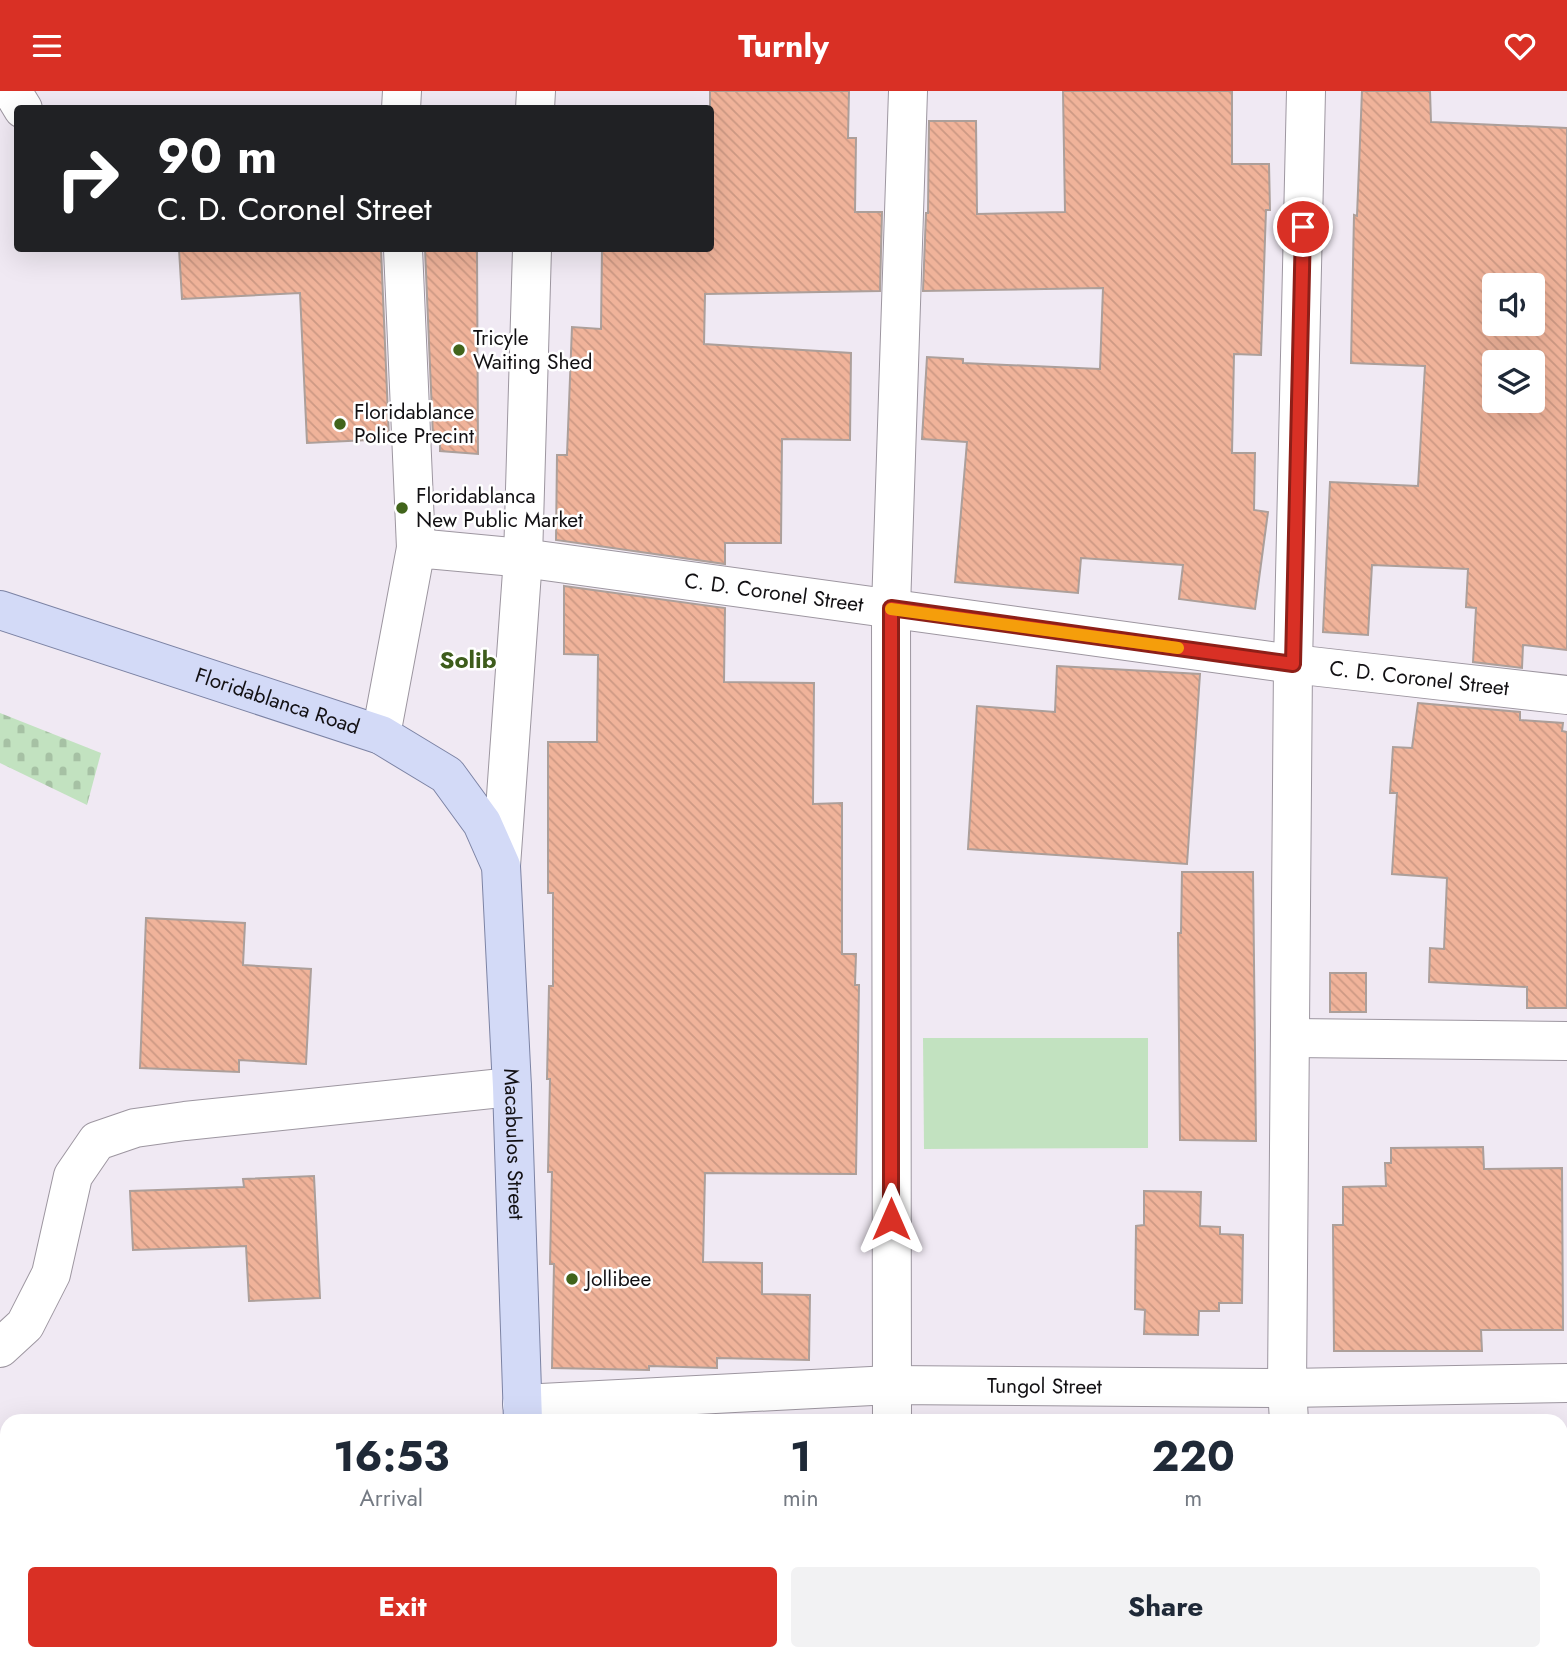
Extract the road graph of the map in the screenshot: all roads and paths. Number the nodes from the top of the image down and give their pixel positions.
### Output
1 (908, 91) edge
2 (1306, 91) edge
3 (403, 252) edge
4 (532, 252) edge
5 (416, 548) junction
6 (523, 558) junction
7 (891, 608) junction
8 (0, 610) edge
9 (1293, 664) junction
10 (1567, 695) edge
11 (381, 735) junction
12 (501, 866) junction
13 (1292, 1038) junction
14 (1567, 1041) edge
15 (512, 1087) junction
16 (0, 1348) edge
17 (1567, 1383) edge
18 (891, 1403) edge
19 (1288, 1405) edge
20 (522, 1413) edge

1 - 7 street
2 - 9 street
3 - 5 street
4 - 6 street
5 - 6 street, C. D. Coronel Street
5 - 11 street
6 - 7 street, C. D. Coronel Street
6 - 12 street
7 - 9 street, C. D. Coronel Street
7 - 18 street
8 - 11 main road, Floridablanca Road
9 - 10 street, C. D. Coronel Street
9 - 13 street
11 - 12 main road, Floridablanca Road
12 - 15 main road, Macabulos Street
13 - 14 street
13 - 19 street
15 - 16 street
15 - 20 main road, Macabulos Street
17 - 19 street, Tungol Street
18 - 19 street, Tungol Street
18 - 20 street, Tungol Street

